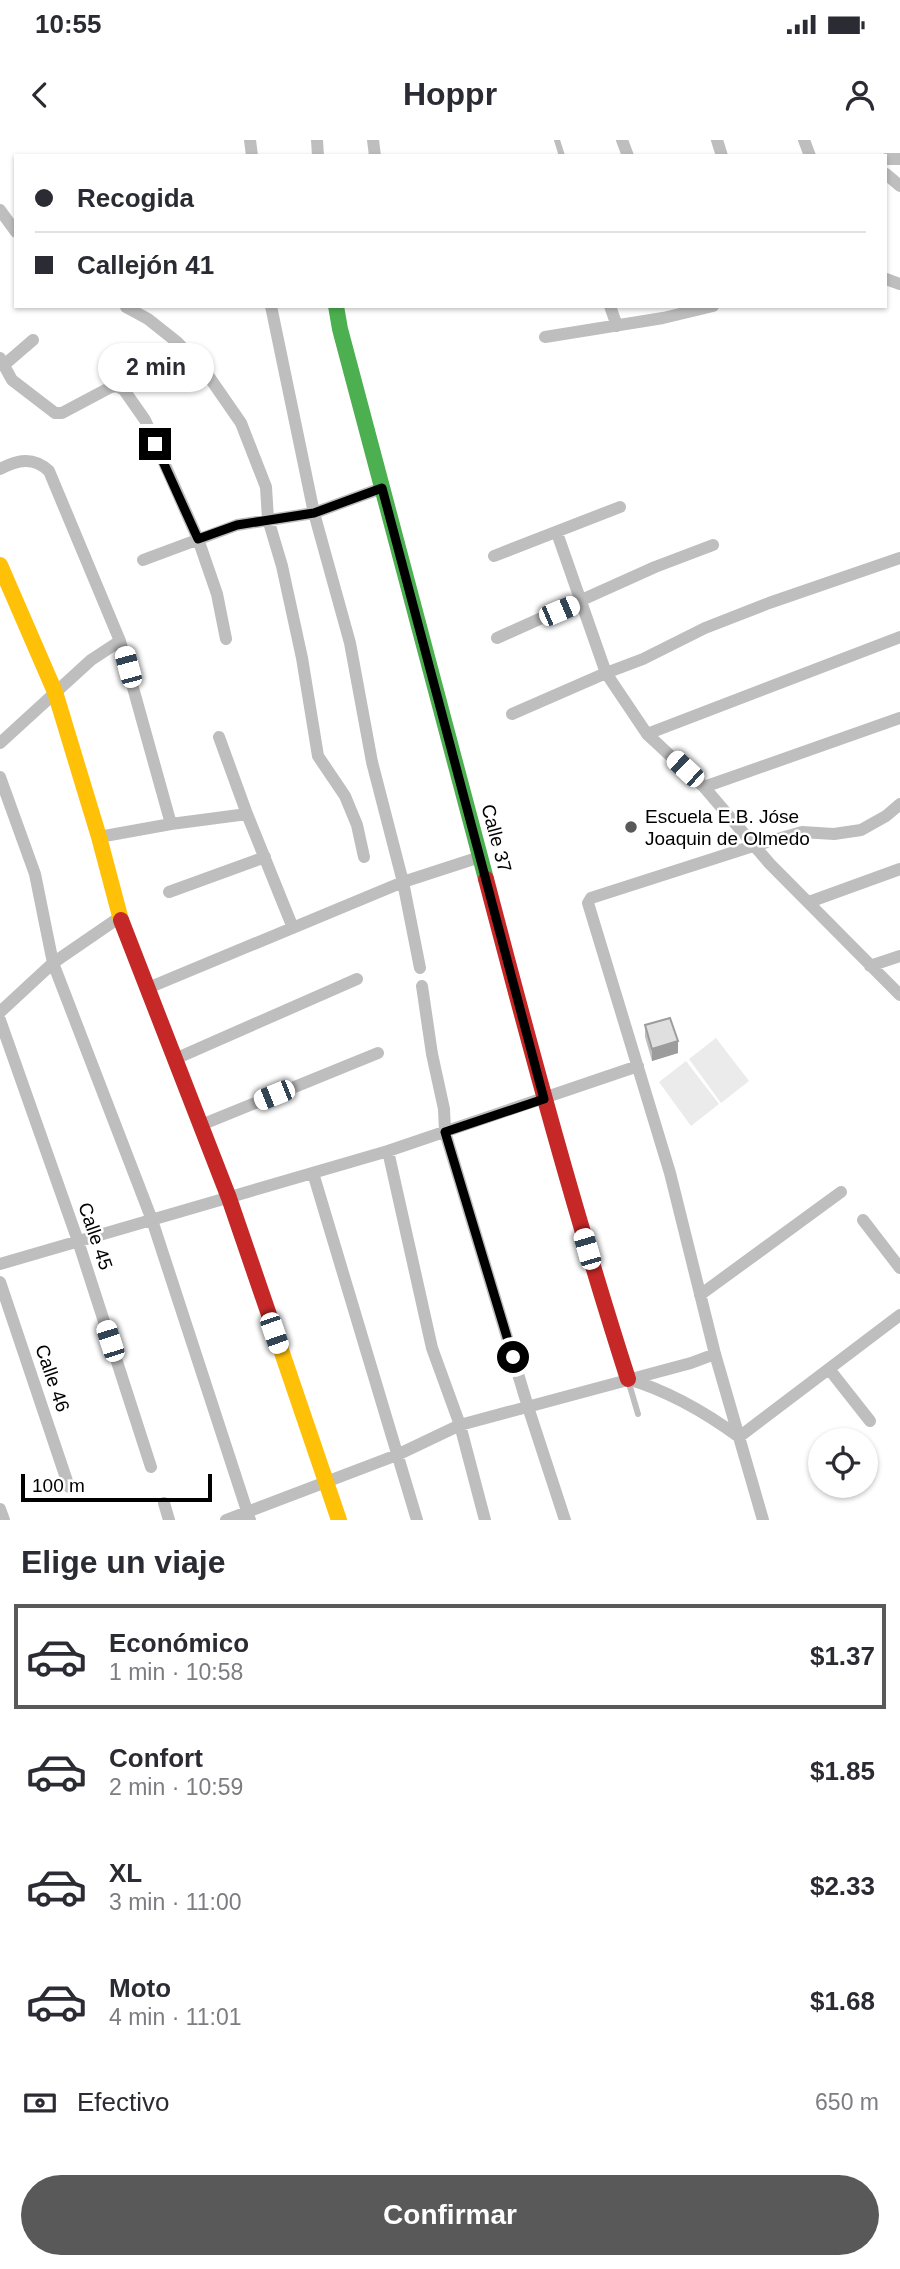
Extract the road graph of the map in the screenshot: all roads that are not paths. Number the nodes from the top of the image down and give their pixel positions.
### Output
1 (0, 210) edge
2 (14, 229) edge
3 (128, 308) edge
4 (271, 308) edge
5 (336, 308) edge
6 (611, 308) edge
7 (705, 308) edge
8 (617, 326) junction
9 (545, 337) dead end
10 (33, 340) dead end
11 (2, 362) edge
12 (0, 469) edge
13 (382, 488) junction
14 (620, 507) dead end
15 (314, 513) junction
16 (268, 519) junction
17 (557, 533) junction
18 (198, 539) junction
19 (713, 545) dead end
20 (494, 556) dead end
21 (900, 558) edge
22 (143, 560) dead end
23 (0, 565) edge
24 (580, 603) junction
25 (900, 637) edge
26 (498, 638) dead end
27 (226, 639) dead end
28 (120, 641) junction
29 (606, 673) junction
30 (55, 692) junction
31 (512, 714) dead end
32 (900, 718) edge
33 (647, 734) junction
34 (219, 737) dead end
35 (0, 743) edge
36 (0, 777) edge
37 (704, 787) junction
38 (900, 804) edge
39 (247, 814) junction
40 (171, 824) junction
41 (99, 837) junction
42 (753, 846) junction
43 (265, 857) junction
44 (364, 857) dead end
45 (481, 857) junction
46 (900, 869) edge
47 (403, 882) junction
48 (169, 892) dead end
49 (809, 902) junction
50 (120, 918) junction
51 (293, 928) junction
52 (900, 956) edge
53 (53, 963) junction
54 (870, 966) junction
55 (420, 968) dead end
56 (357, 979) dead end
57 (422, 986) dead end
58 (148, 988) junction
59 (900, 995) edge
60 (0, 1012) edge
61 (0, 1020) edge
62 (378, 1053) dead end
63 (175, 1059) junction
64 (638, 1066) junction
65 (544, 1099) junction
66 (201, 1125) junction
67 (445, 1132) junction
68 (387, 1151) junction
69 (313, 1173) junction
70 (841, 1192) dead end
71 (229, 1198) junction
72 (152, 1220) junction
73 (863, 1220) dead end
74 (78, 1241) junction
75 (0, 1264) edge
76 (900, 1268) edge
77 (0, 1282) edge
78 (700, 1295) junction
79 (900, 1315) edge
80 (5, 1317) edge
81 (715, 1354) junction
82 (829, 1369) junction
83 (628, 1378) junction
84 (528, 1407) junction
85 (638, 1414) dead end
86 (870, 1421) dead end
87 (460, 1425) junction
88 (739, 1437) junction
89 (397, 1455) junction
90 (151, 1467) dead end
91 (327, 1482) junction
92 (69, 1487) dead end
93 (164, 1503) dead end
94 (0, 1509) edge
95 (249, 1516) edge
96 (4, 1520) edge
97 (169, 1520) edge
98 (226, 1520) edge
99 (339, 1520) edge
100 (417, 1520) edge
101 (485, 1520) edge
102 (565, 1520) edge
103 (762, 1520) edge

1 - 2 street
3 - 16 street
4 - 15 street
5 - 13 street, Calle 37
6 - 8 street
7 - 8 street
8 - 9 street
10 - 11 street
11 - 18 street
12 - 28 street
13 - 15 street
13 - 45 street, Calle 37
14 - 17 street
15 - 16 street
15 - 47 street
16 - 18 street
16 - 44 street
17 - 20 street
17 - 24 street
18 - 22 street
18 - 27 street
19 - 24 street
21 - 29 street
23 - 30 street
24 - 26 street
24 - 29 street
25 - 33 street
28 - 30 street
28 - 40 street
29 - 31 street
29 - 33 street
30 - 35 street
30 - 41 street
32 - 37 street
33 - 37 street
34 - 39 street
36 - 53 street
37 - 42 street
38 - 42 street
39 - 40 street
39 - 43 street
40 - 41 street
41 - 50 street
42 - 49 street
42 - 64 street
43 - 48 street
43 - 51 street
45 - 47 street
45 - 65 street, Calle 37
46 - 49 street
47 - 51 street
47 - 55 street
49 - 54 street
50 - 53 street
50 - 58 street
51 - 58 street
52 - 54 street
53 - 60 street
53 - 72 street
54 - 59 street
56 - 63 street
57 - 67 street
58 - 63 street
61 - 74 street, Calle 45
62 - 66 street
63 - 66 street
64 - 65 street
64 - 78 street
65 - 67 street
65 - 83 street, Calle 37
66 - 71 street
67 - 68 street
67 - 84 street
68 - 69 street
68 - 87 street
69 - 71 street
69 - 89 street
70 - 78 street
71 - 72 street
71 - 91 street
72 - 74 street
72 - 95 street
73 - 76 street
74 - 75 street
74 - 90 street, Calle 45
77 - 80 street, Calle 46
78 - 81 street
79 - 82 street
80 - 92 street, Calle 46
81 - 83 street
81 - 88 street
82 - 86 street
82 - 88 street
83 - 84 street
83 - 85 lane
83 - 88 street
84 - 87 street
84 - 102 street
87 - 89 street
87 - 101 street
88 - 103 street
89 - 91 street
89 - 100 street
91 - 95 street
91 - 99 street
93 - 97 street
94 - 96 street
95 - 98 street

